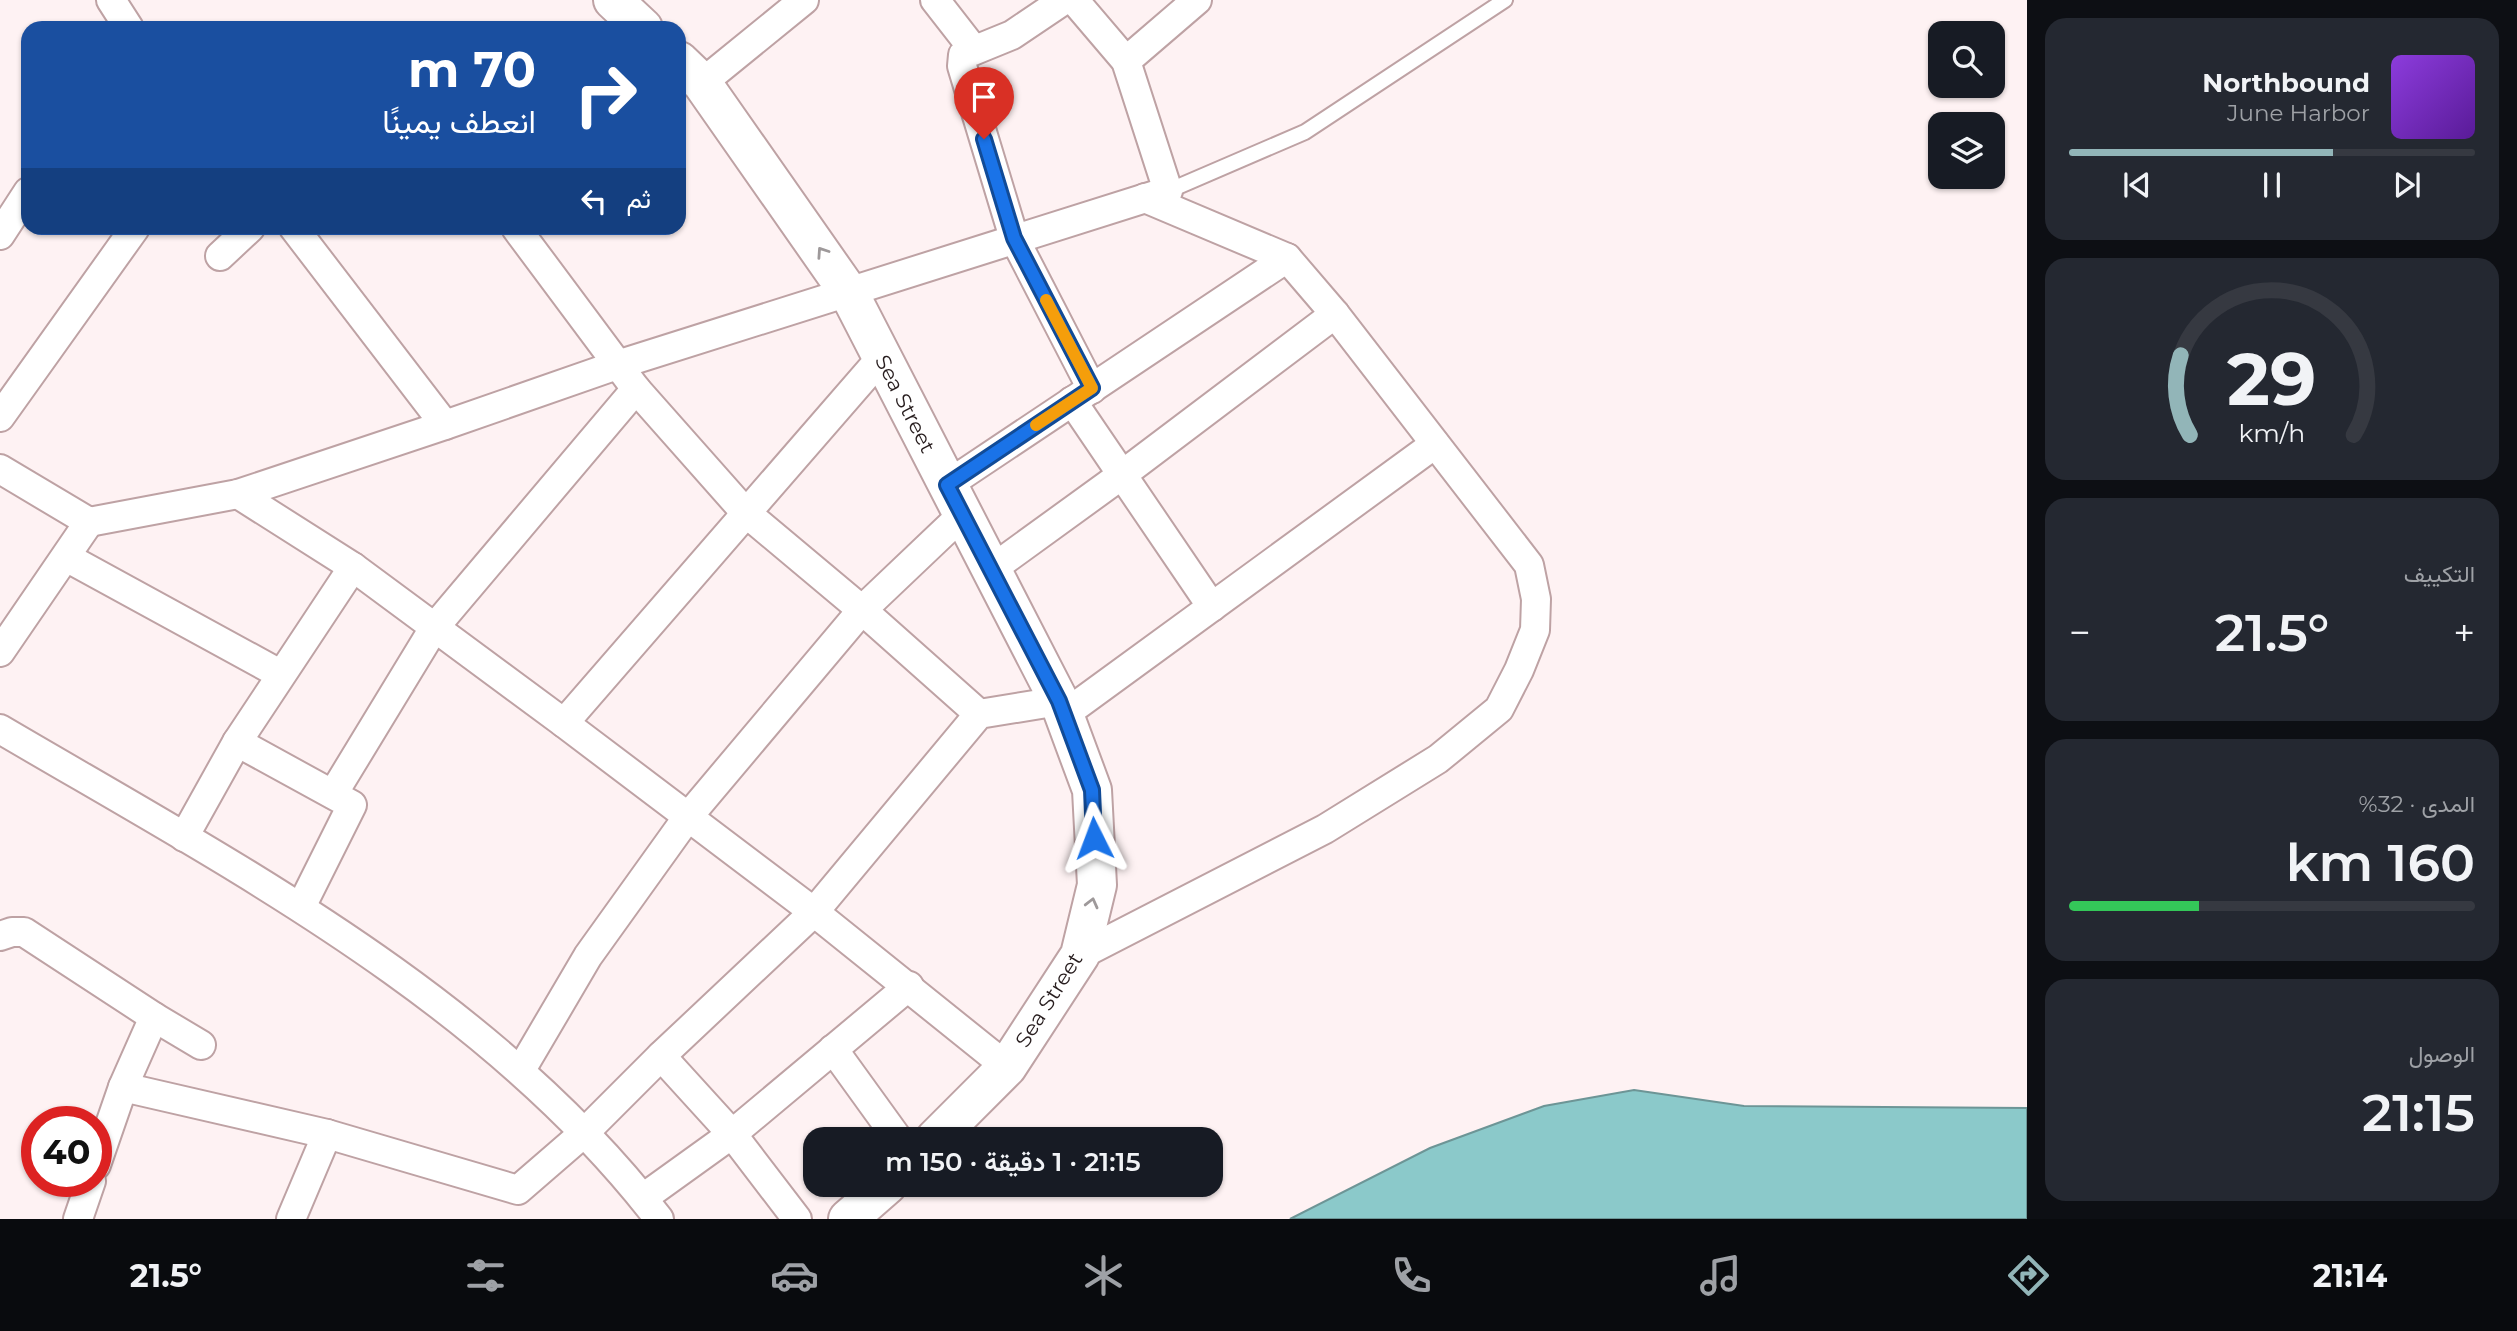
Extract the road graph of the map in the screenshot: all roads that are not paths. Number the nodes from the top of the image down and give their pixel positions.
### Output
1 (111, 0) edge
2 (613, 0) edge
3 (804, 0) edge
4 (935, 0) edge
5 (1063, 0) edge
6 (1074, 0) edge
7 (1197, 0) edge
8 (1505, 0) edge
9 (124, 21) edge
10 (636, 21) edge
11 (974, 50) junction
12 (1126, 61) junction
13 (691, 72) edge
14 (1157, 195) junction
15 (21, 203) edge
16 (0, 235) edge
17 (130, 235) edge
18 (242, 235) edge
19 (299, 235) edge
20 (521, 235) edge
21 (1014, 238) junction
22 (220, 256) dead end
23 (1287, 258) junction
24 (849, 293) junction
25 (1335, 314) junction
26 (881, 358) junction
27 (617, 365) junction
28 (636, 390) junction
29 (1082, 395) junction
30 (0, 417) edge
31 (445, 425) junction
32 (1436, 444) junction
33 (0, 469) edge
34 (1123, 474) junction
35 (238, 494) junction
36 (955, 500) junction
37 (745, 512) junction
38 (89, 522) junction
39 (66, 557) junction
40 (353, 568) junction
41 (992, 569) junction
42 (1212, 607) junction
43 (862, 610) junction
44 (434, 628) junction
45 (0, 652) edge
46 (280, 674) junction
47 (1062, 707) junction
48 (978, 714) junction
49 (564, 723) junction
50 (0, 729) edge
51 (237, 741) junction
52 (333, 794) junction
53 (687, 818) junction
54 (184, 837) junction
55 (301, 907) junction
56 (814, 912) junction
57 (0, 936) edge
58 (1080, 955) junction
59 (909, 986) junction
60 (154, 1017) junction
61 (201, 1045) dead end
62 (832, 1049) junction
63 (661, 1056) junction
64 (1007, 1067) junction
65 (521, 1070) junction
66 (123, 1087) junction
67 (112, 1119) edge
68 (889, 1127) edge
69 (947, 1127) edge
70 (585, 1132) junction
71 (327, 1134) junction
72 (732, 1134) junction
73 (86, 1197) edge
74 (873, 1197) edge
75 (651, 1209) edge
76 (78, 1219) edge
77 (292, 1219) edge
78 (797, 1219) edge
79 (848, 1219) edge

1 - 9 street
2 - 10 street
3 - 13 street
4 - 11 street
5 - 11 street
6 - 12 street
7 - 12 street
8 - 14 lane
11 - 21 street
12 - 14 street
24 -> 13 street, Sea Street
14 - 21 street
14 - 23 street
15 - 16 street
17 - 30 street
18 - 22 street
19 - 31 street
20 - 27 street
21 - 24 street
21 - 29 street
23 - 25 street
23 - 29 street
24 - 26 street, Sea Street
24 - 27 street
25 - 32 street
25 - 34 street
26 - 36 street, Sea Street
26 - 37 street
27 - 28 street
27 - 31 street
28 - 37 street
28 - 44 street
29 - 34 street
29 - 36 street
31 - 35 street
32 - 42 street
32 - 58 street
33 - 38 street
34 - 41 street
34 - 42 street
35 - 38 street
35 - 40 street
36 - 41 street, Sea Street
36 - 43 street
37 - 43 street
37 - 49 street
38 - 39 street
39 - 45 street
39 - 46 street
40 - 44 street
40 - 46 street
41 - 47 street, Sea Street
42 - 47 street
43 - 48 street
43 - 53 street
44 - 49 street
44 - 52 street
46 - 51 street
47 - 48 street
58 -> 47 street, Sea Street
48 - 56 street
49 - 53 street
50 - 54 street
51 - 52 street
51 - 54 street
52 - 55 street
53 - 56 street
53 - 65 street
54 - 55 street
55 - 65 street
56 - 59 street
56 - 63 street
57 - 60 street
58 - 64 street, Sea Street
59 - 62 street
59 - 64 street
60 - 61 street
60 - 66 street
62 - 68 street
62 - 72 street
63 - 70 street
63 - 72 street
64 - 69 street, Sea Street
65 - 70 street
66 - 67 street
66 - 71 street
70 - 71 street
70 - 75 street
71 - 77 street
72 - 75 street
72 - 78 street
73 - 76 street
74 - 79 street

